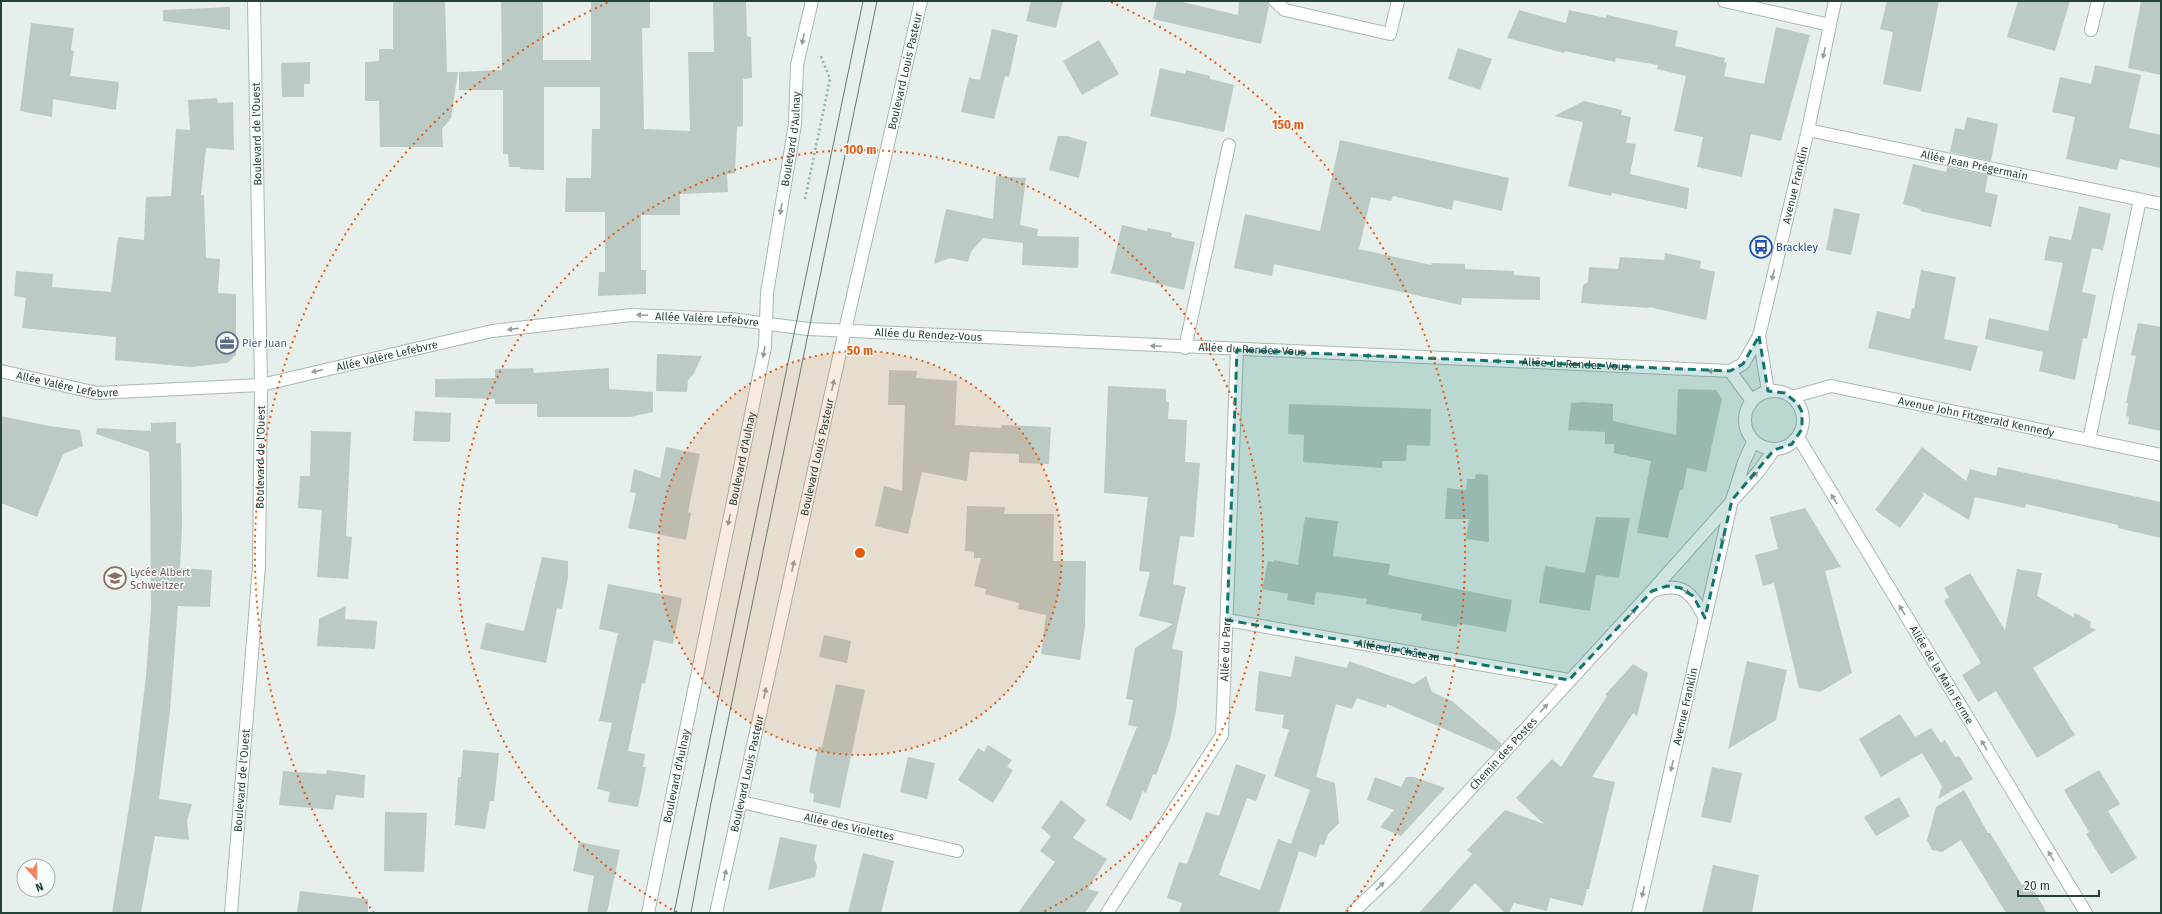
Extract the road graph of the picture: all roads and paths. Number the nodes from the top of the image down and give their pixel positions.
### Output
1 (254, 1) edge
2 (812, 1) edge
3 (921, 1) edge
4 (1275, 1) edge
5 (1398, 1) edge
6 (1724, 1) edge
7 (1835, 1) edge
8 (2098, 1) edge
9 (1830, 25) junction
10 (2091, 30) dead end
11 (1808, 130) junction
12 (1229, 145) dead end
13 (2140, 200) junction
14 (2161, 204) edge
15 (769, 323) junction
16 (846, 330) junction
17 (1759, 336) junction
18 (1185, 348) junction
19 (1237, 350) junction
20 (1, 371) edge
21 (1730, 371) junction
22 (261, 385) junction
23 (1768, 391) junction
24 (1792, 397) junction
25 (1752, 401) junction
26 (1798, 437) junction
27 (2089, 440) junction
28 (1753, 442) junction
29 (1774, 450) junction
30 (2161, 455) edge
31 (1732, 500) junction
32 (1652, 591) junction
33 (1705, 618) junction
34 (1227, 620) junction
35 (1570, 680) junction
36 (741, 802) junction
37 (957, 851) dead end
38 (231, 913) edge
39 (648, 913) edge
40 (716, 913) edge
41 (1106, 913) edge
42 (1352, 913) edge
43 (1638, 913) edge
44 (2086, 913) edge

1 - 22 street, Boulevard de l'Ouest
2 -> 15 street, Boulevard d'Aulnay
3 - 16 street, Boulevard Louis Pasteur
4 - 5 street
6 - 9 street
7 - 9 street, Avenue Franklin
8 - 10 street
9 -> 11 street, Avenue Franklin
11 - 13 street, Allée Jean Prégermain
11 -> 17 street, Avenue Franklin
12 - 18 street
13 - 14 street, Allée Jean Prégermain
13 - 27 street
15 - 16 street, Allée du Rendez-Vous
15 -> 22 street, Allée Valère Lefebvre
15 -> 39 street, Boulevard d'Aulnay
18 -> 16 street, Allée du Rendez-Vous
36 -> 16 street, Boulevard Louis Pasteur
17 - 21 street
17 - 23 street, Avenue Franklin
18 - 19 street, Allée du Rendez-Vous
21 -> 19 street, Allée du Rendez-Vous
19 - 34 street, Allée du Parc
20 - 22 street, Allée Valère Lefebvre
21 - 25 street
22 - 38 street, Boulevard de l'Ouest
23 - 24 street
23 - 25 street
24 - 26 street
24 - 27 street, Avenue John Fitzgerald Kennedy
25 - 28 street
26 - 29 street
44 -> 26 street, Allée de la Main Ferme
27 - 30 street, Avenue John Fitzgerald Kennedy
28 - 29 street
28 - 31 street, Avenue Franklin
31 -> 29 street, Avenue Franklin
31 - 32 street, Chemin des Postes
31 -> 33 street, Avenue Franklin
32 -> 33 street
35 -> 32 street, Chemin des Postes
33 -> 43 street, Avenue Franklin
34 - 35 street, Allée du Château
34 - 41 street, Allée du Parc
42 -> 35 street, Chemin des Postes
36 - 37 street, Allée des Violettes
40 -> 36 street, Boulevard Louis Pasteur

